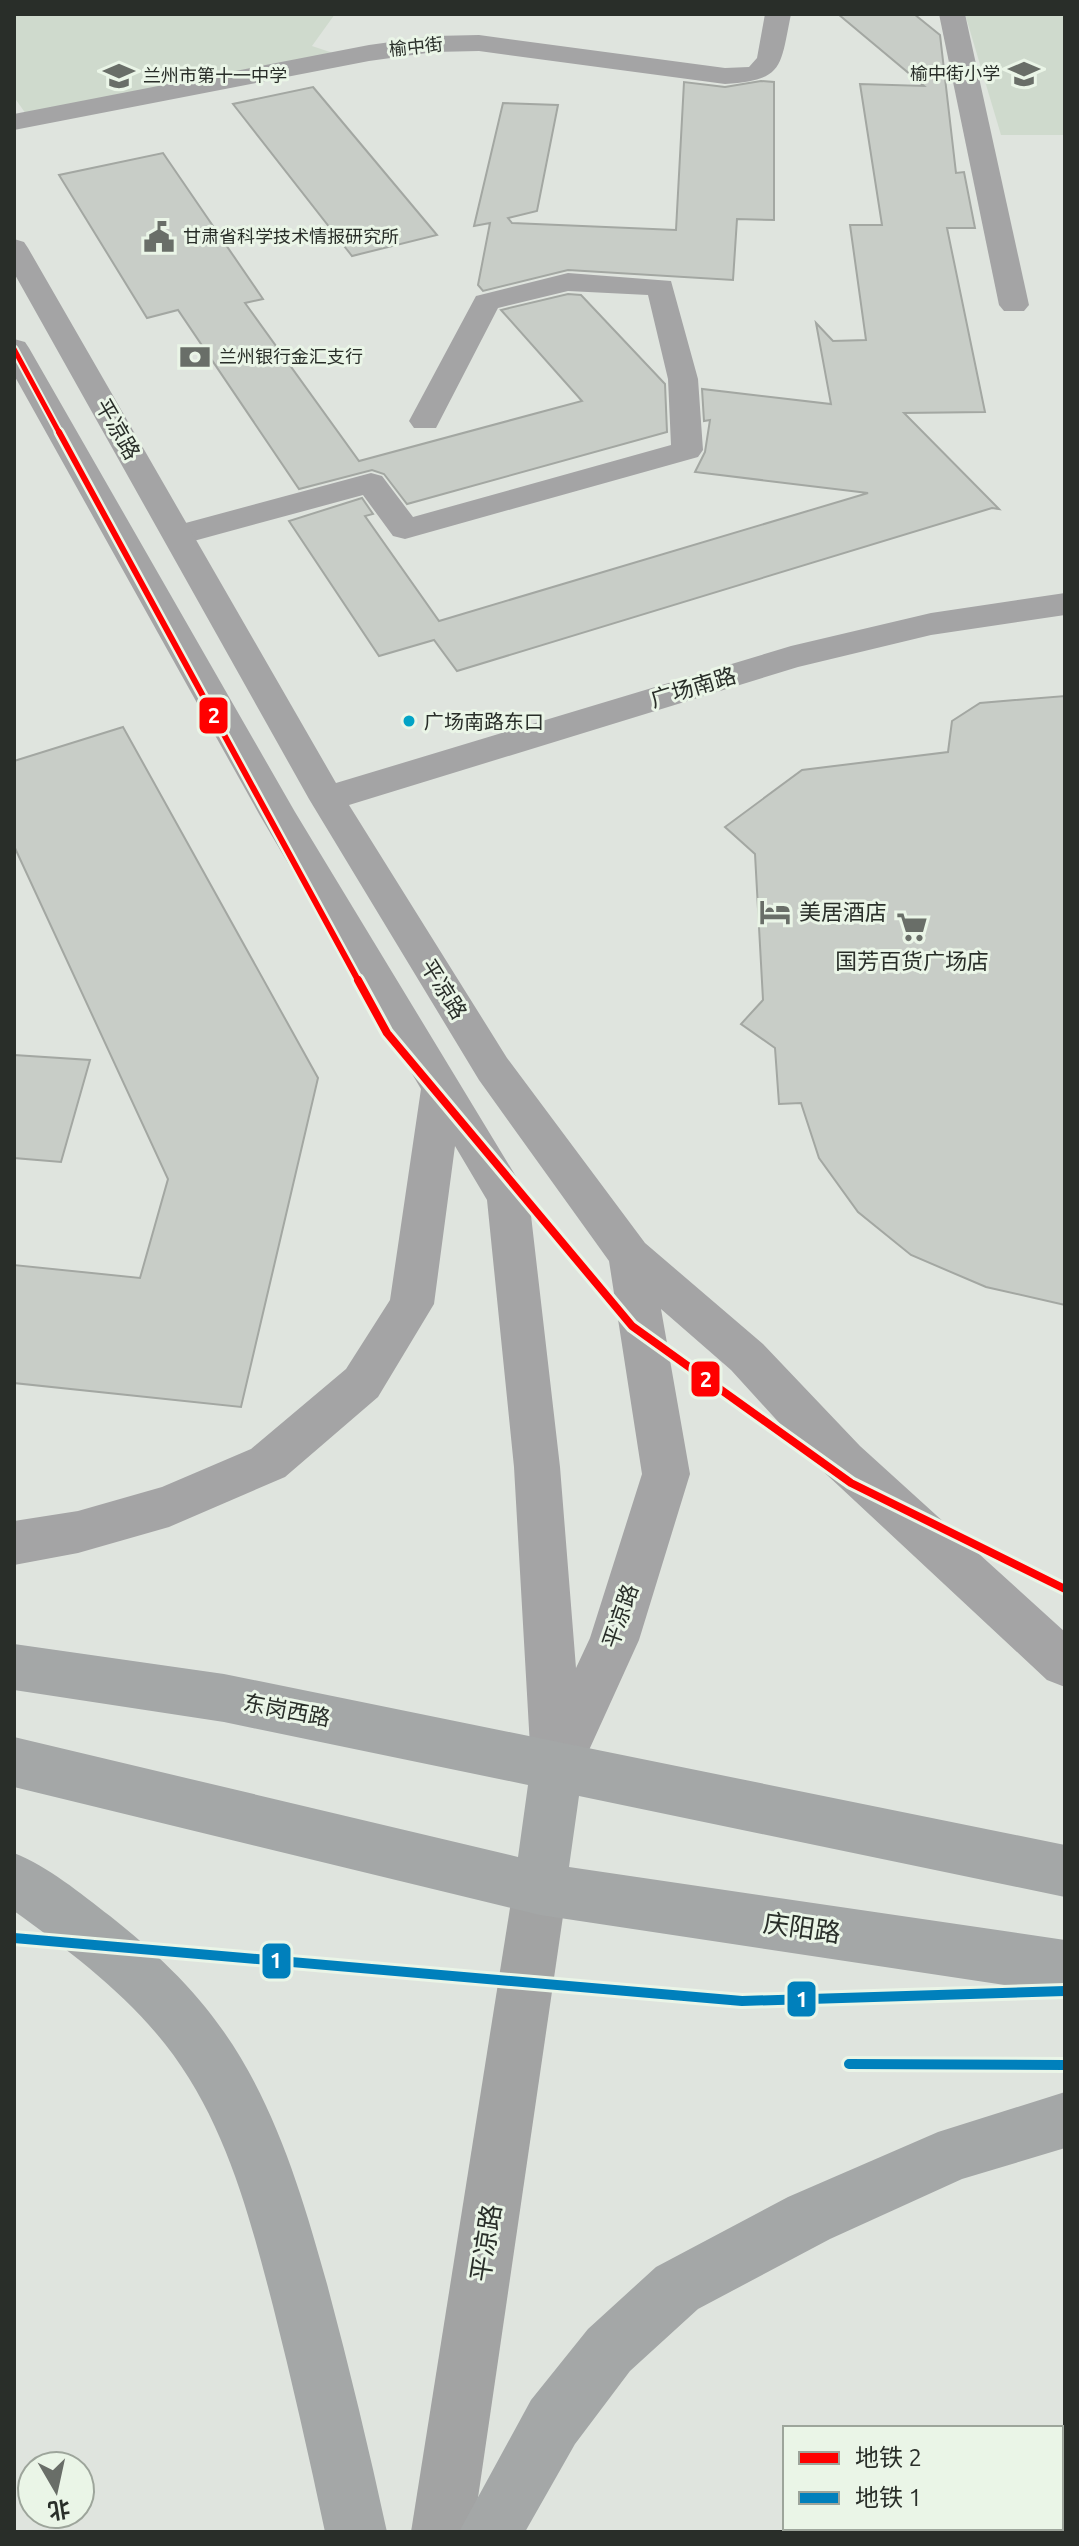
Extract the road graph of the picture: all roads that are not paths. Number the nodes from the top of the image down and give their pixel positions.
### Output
1 (778, 14) edge
2 (952, 14) edge
3 (14, 122) edge
4 (14, 248) edge
5 (1014, 305) dead end
6 (14, 348) edge
7 (425, 421) dead end
8 (179, 535) junction
9 (1065, 604) edge
10 (327, 799) junction
11 (442, 1089) junction
12 (630, 1256) junction
13 (14, 1543) edge
14 (1065, 1664) edge
15 (14, 1667) edge
16 (14, 1762) edge
17 (557, 1764) junction
18 (1065, 1871) edge
19 (14, 1879) edge
20 (540, 1889) junction
21 (1065, 1967) edge
22 (1065, 2120) edge
23 (356, 2532) edge
24 (442, 2532) edge
25 (490, 2532) edge

1 - 3 street, 榆中街
2 - 5 street
4 - 8 street, 平凉路
6 - 11 street, 平凉路
7 - 8 street
8 - 10 street, 平凉路
9 - 10 street, 广场南路
10 - 12 street, 平凉路
11 - 13 street
11 - 17 street, 平凉路
12 - 14 street
12 - 17 street, 平凉路
15 - 17 main road, 东岗西路
16 - 20 main road
17 - 18 main road
17 - 20 main road, 平凉路
19 - 23 main road
20 - 21 main road, 庆阳路
20 - 24 main road, 平凉路
22 - 25 main road

